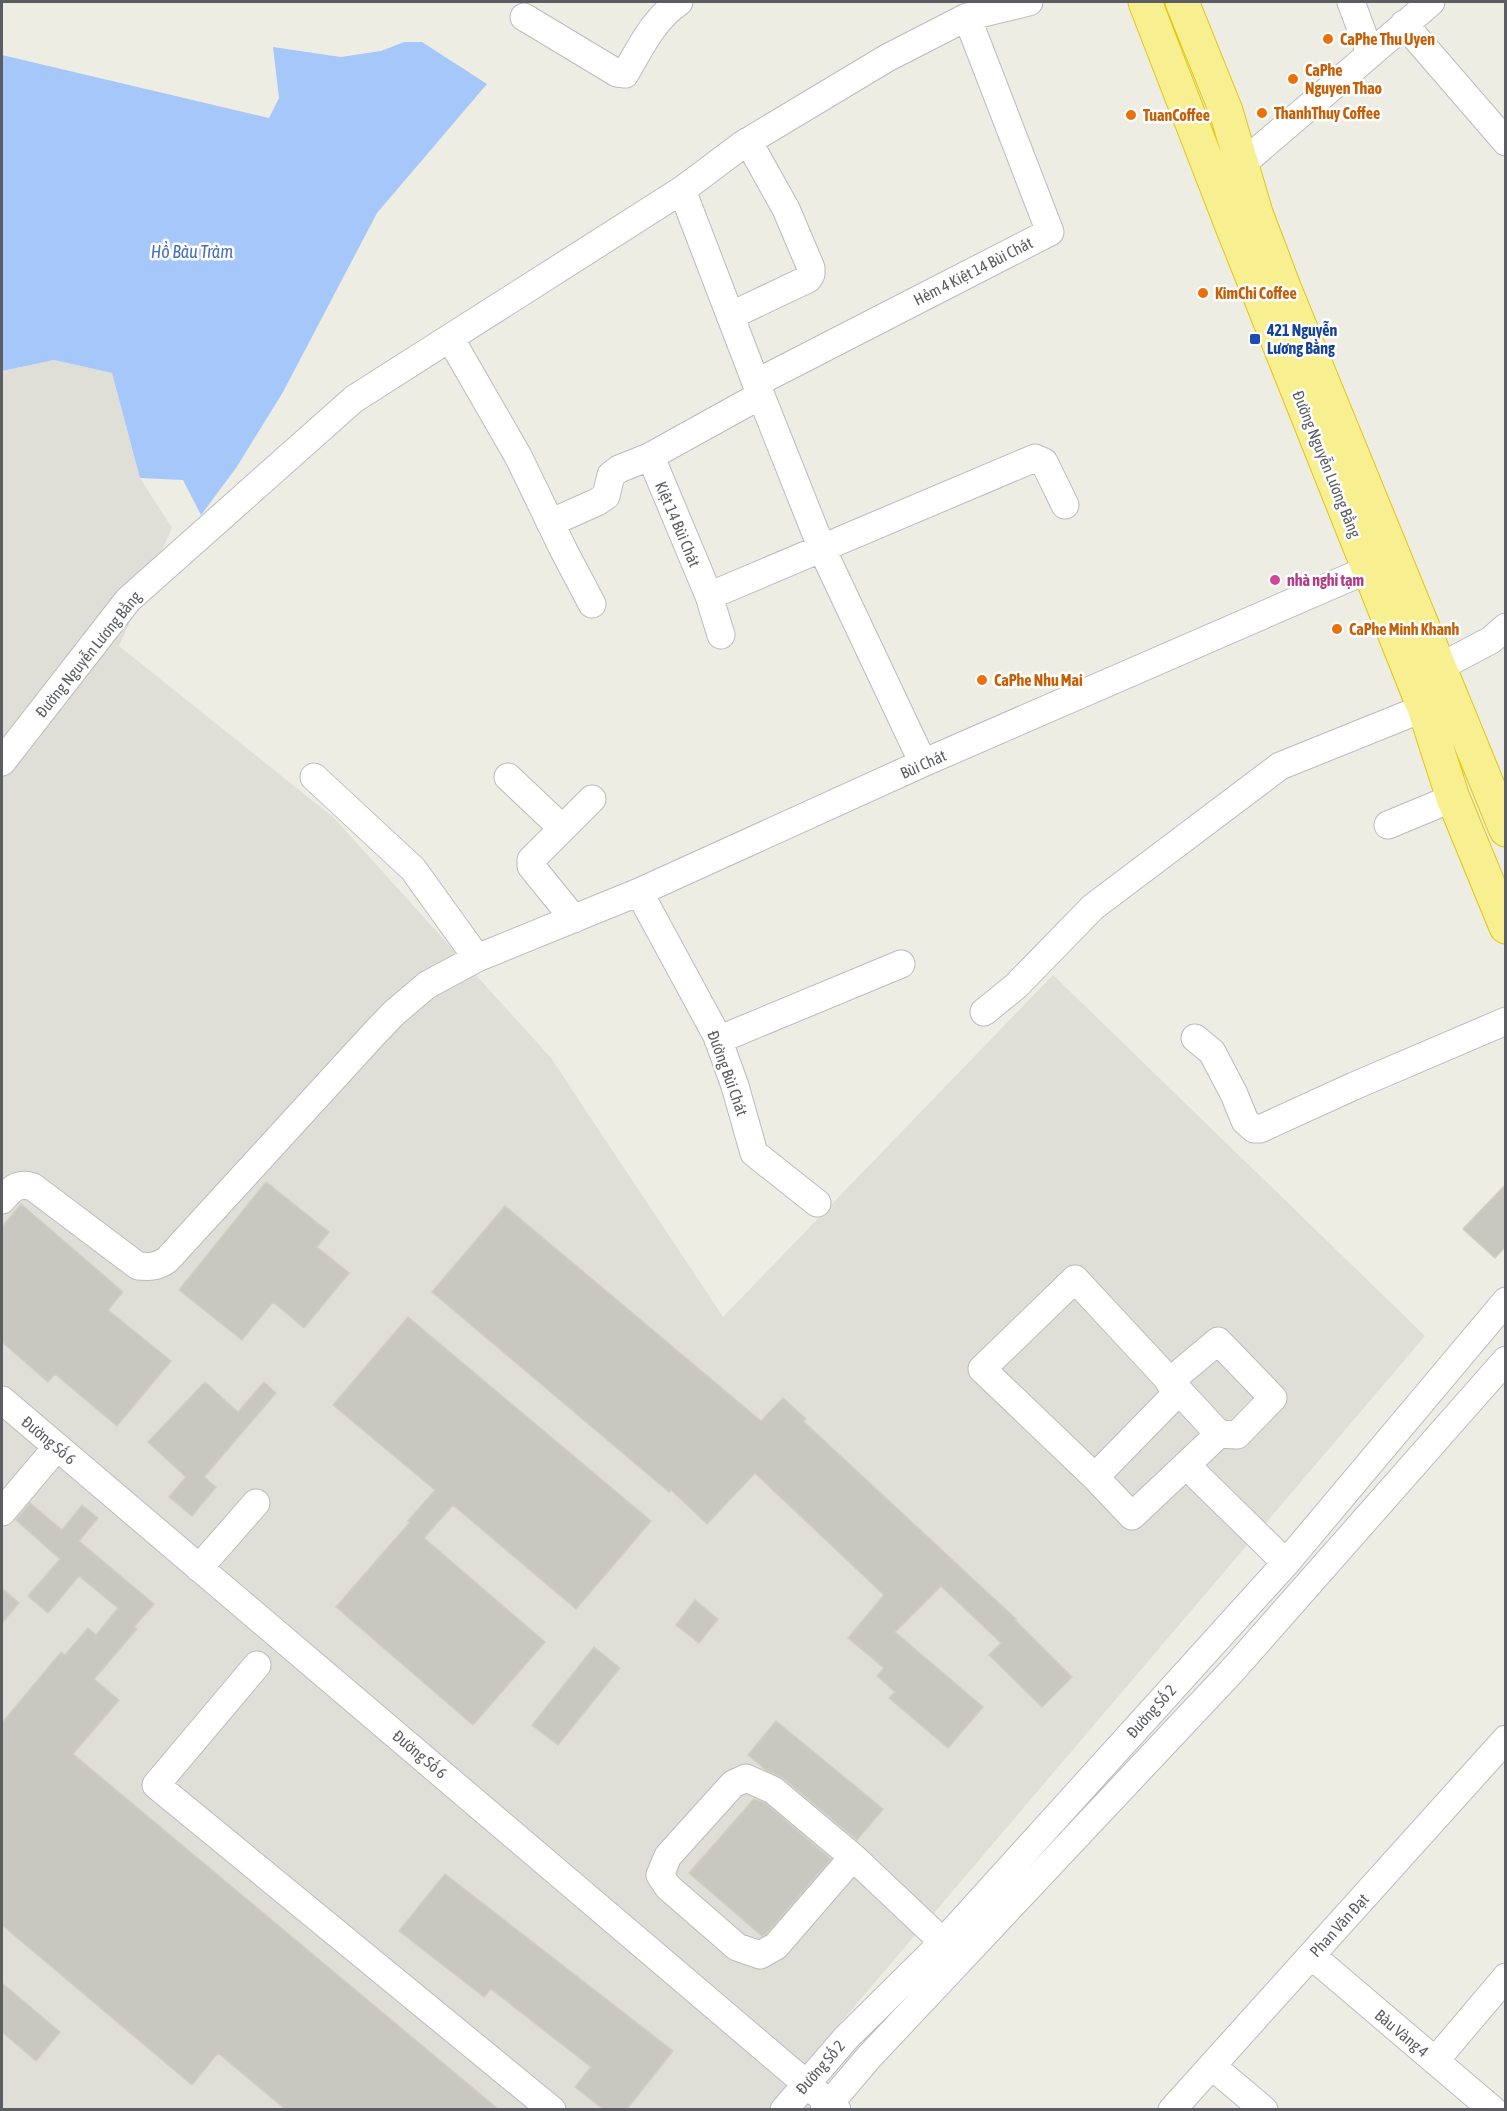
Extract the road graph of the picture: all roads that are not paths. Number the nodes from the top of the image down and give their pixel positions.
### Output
1 (679, 2) edge
2 (1029, 2) edge
3 (1145, 2) edge
4 (1182, 2) edge
5 (1351, 2) edge
6 (1431, 2) edge
7 (524, 17) dead end
8 (967, 17) junction
9 (1404, 24) junction
10 (1370, 53) junction
11 (748, 141) junction
12 (1506, 142) edge
13 (1242, 164) junction
14 (1213, 179) junction
15 (681, 189) junction
16 (730, 316) junction
17 (450, 338) junction
18 (758, 389) junction
19 (649, 457) junction
20 (1065, 505) dead end
21 (550, 523) junction
22 (822, 549) junction
23 (1369, 569) junction
24 (709, 597) junction
25 (592, 604) dead end
26 (1506, 627) edge
27 (721, 635) dead end
28 (1440, 667) junction
29 (1424, 708) junction
30 (2, 762) edge
31 (923, 763) junction
32 (315, 777) dead end
33 (508, 777) dead end
34 (1453, 798) junction
35 (592, 799) dead end
36 (1388, 825) dead end
37 (562, 828) junction
38 (1506, 830) edge
39 (639, 892) junction
40 (574, 919) junction
41 (1506, 927) edge
42 (477, 958) junction
43 (901, 964) dead end
44 (984, 1012) dead end
45 (1506, 1021) edge
46 (1195, 1038) dead end
47 (718, 1040) junction
48 (2, 1200) edge
49 (817, 1203) dead end
50 (1506, 1301) edge
51 (1506, 1360) edge
52 (1174, 1387) junction
53 (6, 1413) edge
54 (1219, 1434) junction
55 (57, 1447) junction
56 (1186, 1465) junction
57 (1095, 1477) junction
58 (256, 1503) dead end
59 (2, 1512) edge
60 (1286, 1563) junction
61 (200, 1568) junction
62 (1216, 1641) junction
63 (1239, 1663) junction
64 (257, 1665) dead end
65 (1506, 1739) edge
66 (853, 1857) junction
67 (943, 1942) junction
68 (1312, 1956) junction
69 (1506, 1977) edge
70 (1435, 2061) junction
71 (1212, 2066) junction
72 (807, 2082) junction
73 (830, 2107) edge
74 (552, 2109) edge
75 (784, 2109) edge
76 (1172, 2109) edge
77 (1264, 2109) edge
78 (1493, 2109) edge

1 - 7 street
2 - 8 street, Đường Nguyễn Lương Bằng
3 - 14 highway, Đường Nguyễn Lương Bằng
4 - 13 highway, Đường Nguyễn Lương Bằng
5 - 10 street
6 - 9 street
8 - 11 street, Đường Nguyễn Lương Bằng
8 - 18 street, Hẻm 4 Kiệt 14 Bùi Chát
9 - 10 street
9 - 12 street
10 - 13 street
11 - 15 street, Đường Nguyễn Lương Bằng
11 - 16 street
13 - 14 street
13 - 28 highway, Đường Nguyễn Lương Bằng
14 - 23 highway, Đường Nguyễn Lương Bằng
15 - 16 street
15 - 17 street, Đường Nguyễn Lương Bằng
16 - 18 street
17 - 21 street
17 - 30 street, Đường Nguyễn Lương Bằng
18 - 19 street
18 - 22 street
19 - 21 street
19 - 24 street, Kiệt 14 Bùi Chát
20 - 22 street
21 - 25 street
22 - 24 street
22 - 31 street
23 - 29 highway, Đường Nguyễn Lương Bằng
23 - 31 street, Bùi Chát
24 - 27 street, Kiệt 14 Bùi Chát
26 - 28 street
28 - 38 highway, Đường Nguyễn Lương Bằng
29 - 34 highway, Đường Nguyễn Lương Bằng
29 - 44 street
31 - 39 street, Bùi Chát
32 - 42 street
33 - 37 street
34 - 36 street
34 - 41 highway, Đường Nguyễn Lương Bằng
35 - 37 street
37 - 40 street
39 - 40 street, Bùi Chát
39 - 47 street, Đường Bùi Chát
40 - 42 street, Bùi Chát
42 - 48 street, Bùi Chát
43 - 47 street
45 - 46 street
47 - 49 street, Đường Bùi Chát
50 - 60 street, Đường Số 2
51 - 63 street, Đường Số 2
52 - 54 street
52 - 54 street
52 - 57 street
52 - 57 street
53 - 55 street, Đường Số 6
54 - 56 street
55 - 59 street
55 - 61 street, Đường Số 6
56 - 57 street
56 - 60 street
58 - 61 street
60 - 62 street, Đường Số 2
61 - 72 street, Đường Số 6
62 - 63 street
62 - 67 street, Đường Số 2
63 - 73 street, Đường Số 2
64 - 74 street
65 - 68 street, Phan Văn Đạt
66 - 66 street
66 - 67 street
67 - 72 street, Đường Số 2
68 - 70 street, Bàu Vàng 4
68 - 71 street, Phan Văn Đạt
69 - 70 street
70 - 78 street, Bàu Vàng 4
71 - 76 street, Phan Văn Đạt
71 - 77 street
72 - 73 street, Đường Số 6
72 - 75 street, Đường Số 2

